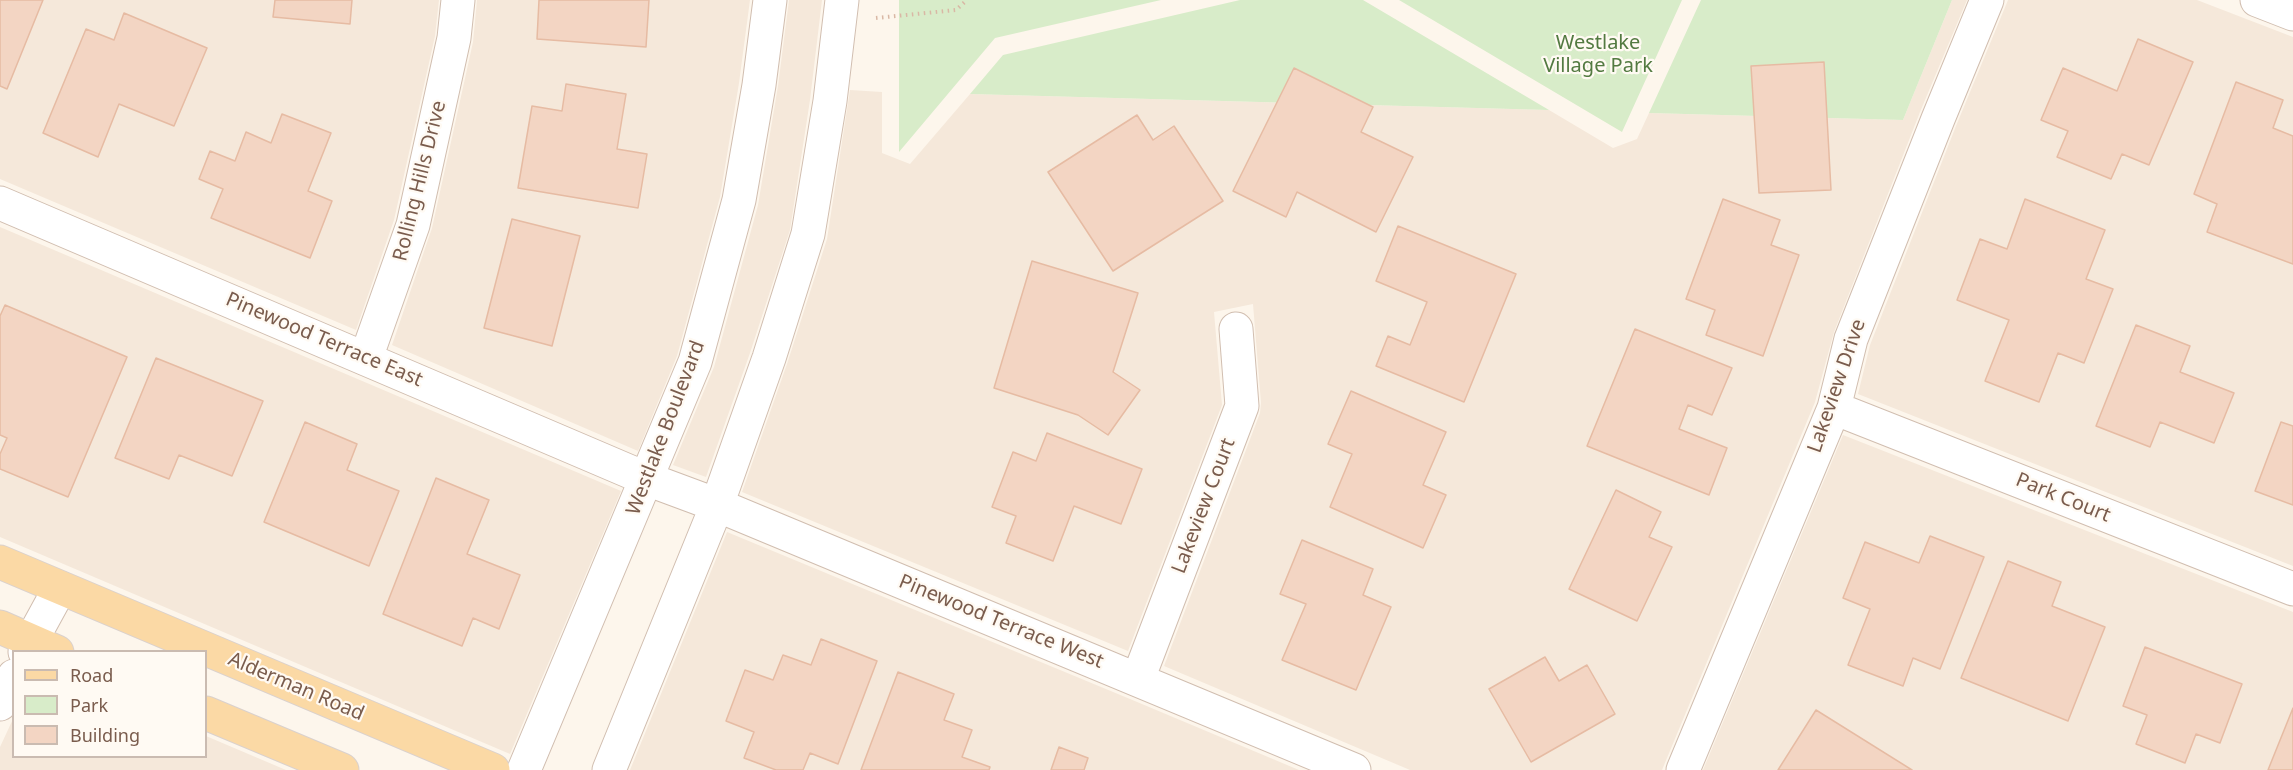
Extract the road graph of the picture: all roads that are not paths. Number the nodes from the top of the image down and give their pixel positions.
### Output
1 (458, 0) edge
2 (770, 0) edge
3 (1988, 0) edge
4 (2257, 0) edge
5 (840, 11) edge
6 (2293, 14) edge
7 (0, 203) edge
8 (1236, 329) dead end
9 (366, 358) junction
10 (1834, 408) junction
11 (647, 479) junction
12 (717, 504) junction
13 (0, 562) edge
14 (60, 588) junction
15 (2293, 589) edge
16 (0, 627) edge
17 (38, 648) edge
18 (1138, 679) junction
19 (12, 680) edge
20 (0, 704) edge
21 (207, 713) edge
22 (342, 770) edge
23 (493, 770) edge
24 (524, 770) edge
25 (609, 770) edge
26 (1354, 770) edge
27 (1683, 770) edge

1 - 9 street, Rolling Hills Drive
2 - 11 street, Westlake Boulevard
3 - 10 street, Lakeview Drive
4 - 6 street
5 - 12 street
7 - 9 street, Pinewood Terrace East
8 - 18 street, Lakeview Court
9 - 11 street, Pinewood Terrace East
10 - 15 street, Park Court
10 - 27 street, Lakeview Drive
11 - 12 street, Pinewood Terrace West
11 - 24 street, Westlake Boulevard
12 - 18 street, Pinewood Terrace West
12 - 25 street
13 - 14 main road, Alderman Road
14 - 17 street
14 - 23 main road, Alderman Road
16 - 17 main road
18 - 26 street, Pinewood Terrace West
19 - 20 street
21 - 22 main road

